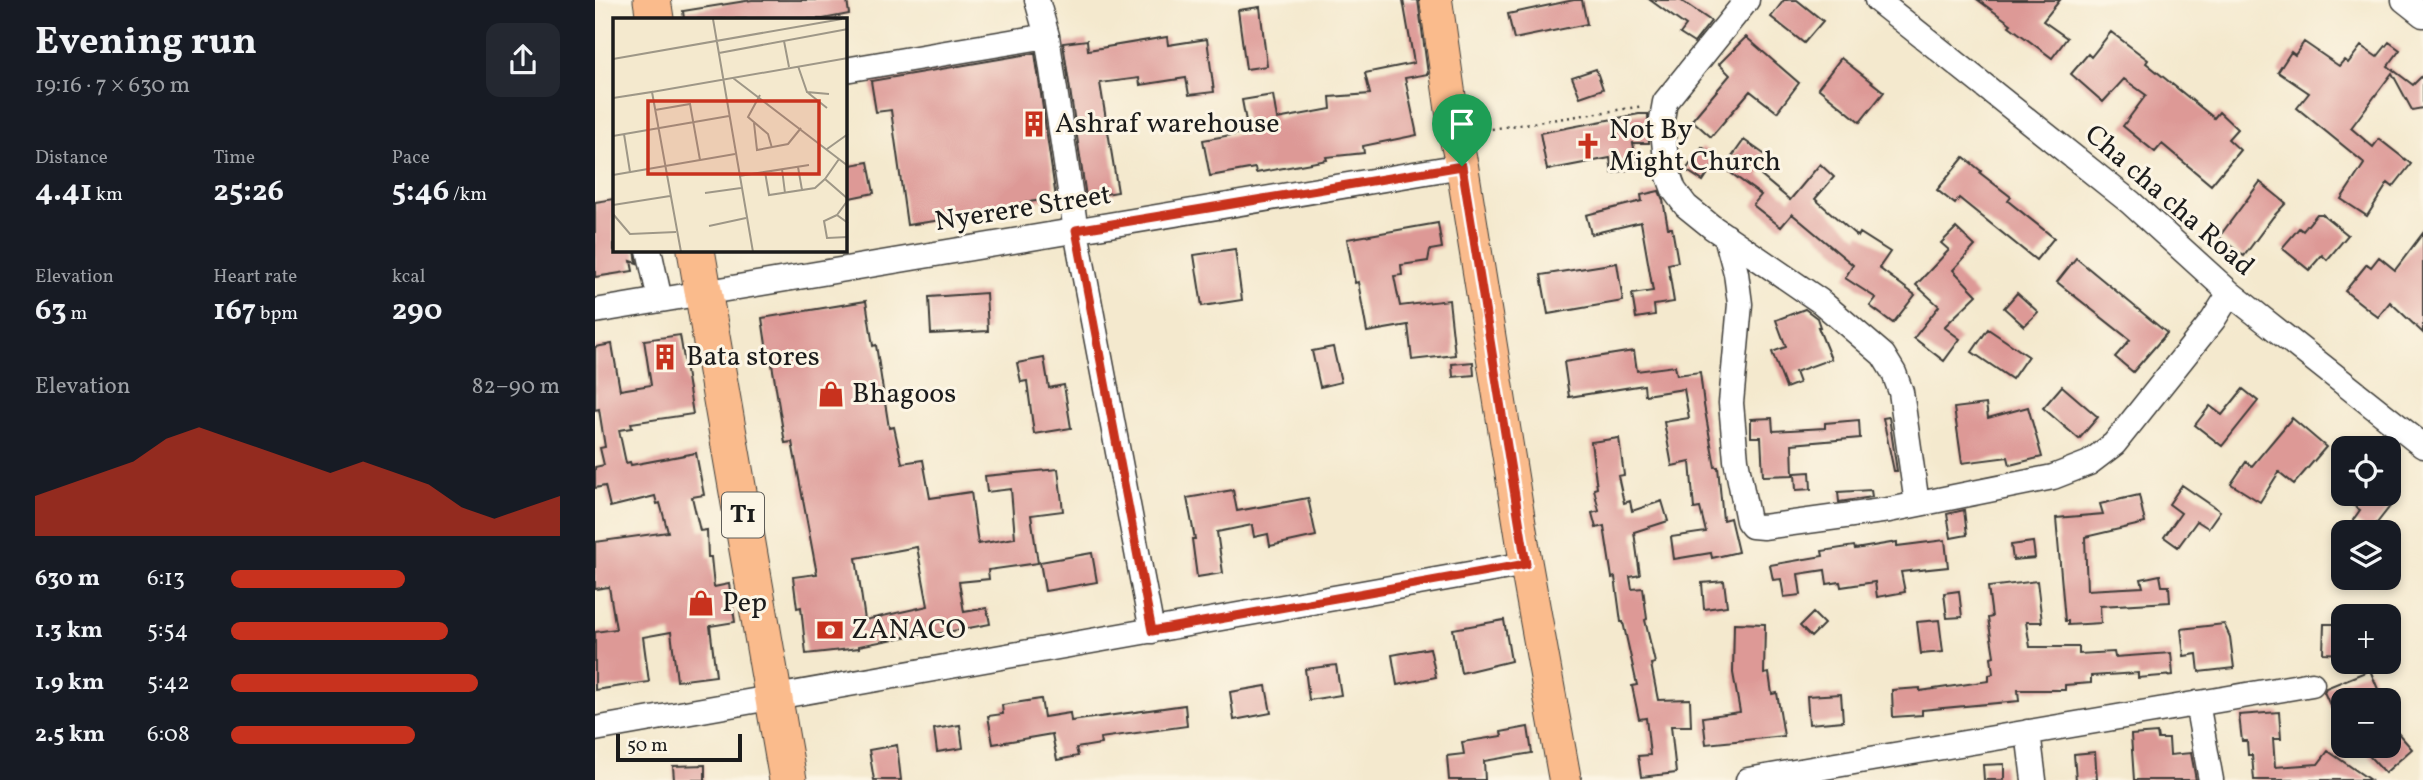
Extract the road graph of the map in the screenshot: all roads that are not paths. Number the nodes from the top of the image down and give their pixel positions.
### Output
1 (652, 0) edge
2 (1037, 0) edge
3 (1436, 0) edge
4 (1747, 0) edge
5 (1877, 0) edge
6 (2404, 0) edge
7 (2423, 15) edge
8 (655, 18) edge
9 (1047, 36) junction
10 (847, 71) edge
11 (1462, 166) junction
12 (1076, 230) junction
13 (1726, 236) junction
14 (649, 252) edge
15 (697, 252) edge
16 (704, 292) junction
17 (2230, 293) junction
18 (660, 300) junction
19 (595, 311) edge
20 (2423, 446) edge
21 (1917, 504) junction
22 (1526, 564) junction
23 (1152, 631) junction
24 (2312, 684) dead end
25 (775, 697) junction
26 (2197, 703) junction
27 (595, 729) edge
28 (2028, 732) junction
29 (1848, 772) edge
30 (788, 780) edge
31 (1565, 780) edge
32 (1748, 780) edge
33 (2034, 780) edge
34 (2211, 780) edge

1 - 8 highway
2 - 9 street
3 - 11 main road
4 - 13 street
5 - 17 street, Cha cha cha Road
6 - 7 street
9 - 10 street
9 - 12 street
11 - 12 street, Nyerere Street
11 - 22 main road
12 - 16 street, Nyerere Street
12 - 23 street
13 - 21 street
13 - 21 street
14 - 18 street
15 - 16 highway, T1
16 - 18 street, Nyerere Street
16 - 25 highway, T1
17 - 20 street, Cha cha cha Road
17 - 21 street
18 - 19 street, Nyerere Street
22 - 23 street
22 - 31 main road
23 - 25 street
24 - 26 street
25 - 27 street
25 - 30 highway, T1
26 - 28 street
26 - 34 street
28 - 29 street
28 - 33 street
29 - 32 street

